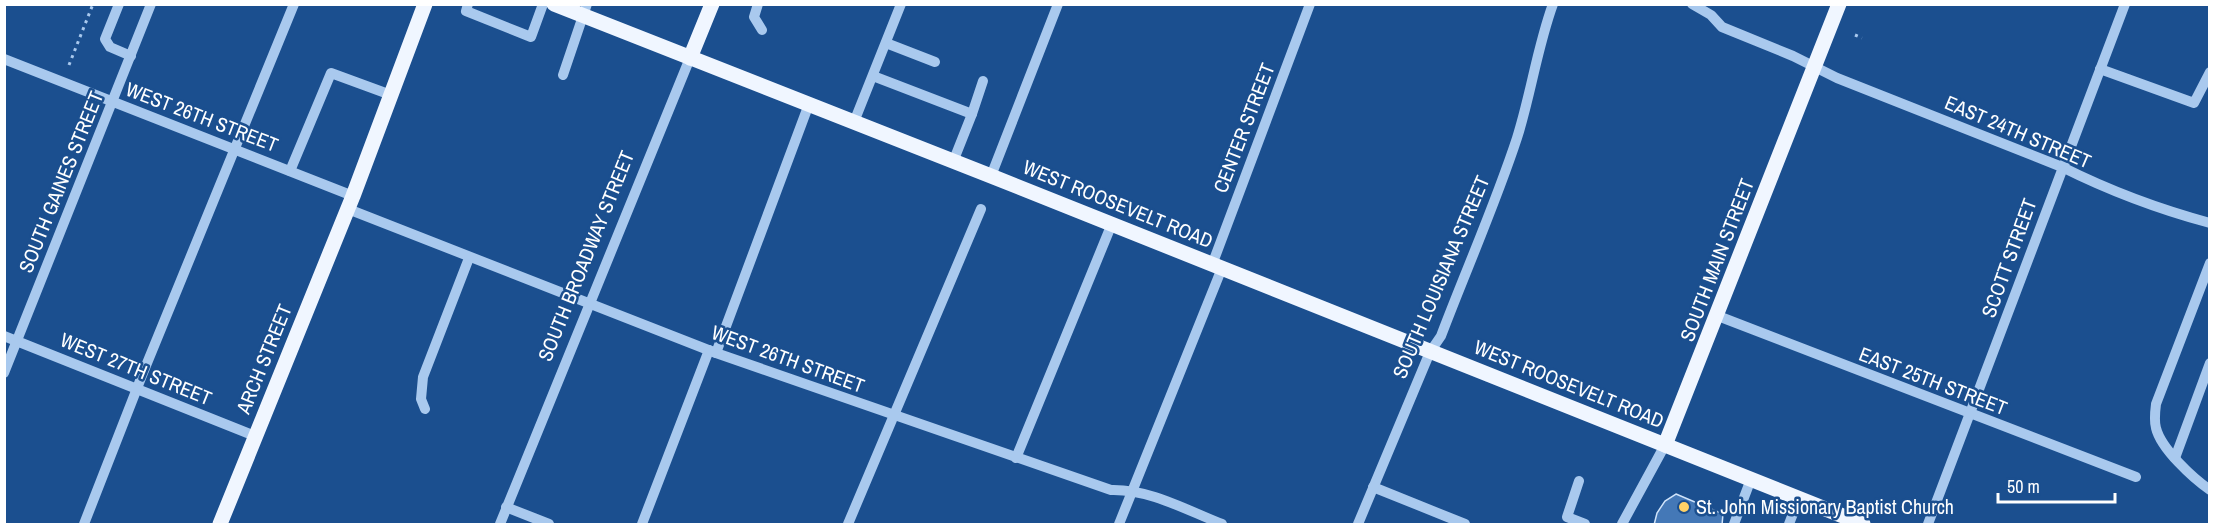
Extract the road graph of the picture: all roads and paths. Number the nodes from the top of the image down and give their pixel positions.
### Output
1 (93, 4) edge
2 (119, 4) edge
3 (151, 4) edge
4 (294, 4) edge
5 (426, 4) edge
6 (468, 4) edge
7 (543, 4) edge
8 (712, 4) edge
9 (758, 4) edge
10 (901, 4) edge
11 (1058, 4) edge
12 (1310, 4) edge
13 (1553, 4) edge
14 (1692, 4) edge
15 (1839, 4) edge
16 (2125, 4) edge
17 (561, 6) edge
18 (585, 10) edge
19 (762, 30) dead end
20 (1855, 35) dead end
21 (1862, 38) dead end
22 (886, 43) junction
23 (131, 56) junction
24 (4, 58) edge
25 (690, 58) junction
26 (935, 62) dead end
27 (69, 65) dead end
28 (1814, 67) junction
29 (2100, 69) junction
30 (2210, 72) edge
31 (563, 75) dead end
32 (873, 76) junction
33 (983, 81) dead end
34 (391, 95) junction
35 (113, 101) junction
36 (809, 104) junction
37 (972, 114) junction
38 (854, 122) junction
39 (237, 150) junction
40 (953, 162) junction
41 (2062, 167) junction
42 (290, 171) junction
43 (991, 176) junction
44 (350, 202) junction
45 (981, 209) dead end
46 (2210, 224) edge
47 (1111, 226) junction
48 (470, 258) junction
49 (2210, 263) edge
50 (1217, 266) junction
51 (589, 303) junction
52 (1718, 316) junction
53 (4, 336) edge
54 (17, 341) junction
55 (712, 351) junction
56 (1430, 352) junction
57 (2210, 363) edge
58 (4, 373) edge
59 (136, 389) junction
60 (425, 409) dead end
61 (892, 415) junction
62 (1970, 415) junction
63 (255, 436) junction
64 (1665, 445) junction
65 (1016, 458) junction
66 (2175, 459) junction
67 (2136, 477) dead end
68 (1751, 479) junction
69 (1579, 481) dead end
70 (1373, 487) junction
71 (1133, 490) junction
72 (2210, 490) edge
73 (1799, 498) junction
74 (506, 507) junction
75 (84, 525) edge
76 (220, 525) edge
77 (500, 525) edge
78 (549, 525) edge
79 (642, 525) edge
80 (848, 525) edge
81 (1119, 525) edge
82 (1222, 525) edge
83 (1358, 525) edge
84 (1465, 525) edge
85 (1585, 525) edge
86 (1622, 525) edge
87 (1734, 525) edge
88 (1789, 525) edge
89 (1863, 525) edge
90 (1928, 525) edge

1 - 27 path
2 - 23 street
3 - 23 street, SOUTH GAINES STREET
4 - 39 street
5 - 34 main road, ARCH STREET
6 - 7 street
8 - 25 main road, SOUTH BROADWAY STREET
9 - 19 street
10 - 22 street
11 - 43 street
12 - 50 street, CENTER STREET
13 - 56 street, SOUTH LOUISIANA STREET
14 - 28 street, EAST 24TH STREET
15 - 28 main road, SOUTH MAIN STREET
16 - 29 street, SCOTT STREET
17 - 18 main road, WEST ROOSEVELT ROAD
18 - 25 main road, WEST ROOSEVELT ROAD
18 - 31 street
20 - 21 path
22 - 26 street
22 - 32 street
23 - 35 street, SOUTH GAINES STREET
24 - 35 street, WEST 26TH STREET
25 - 36 main road, WEST ROOSEVELT ROAD
25 - 51 street, SOUTH BROADWAY STREET
28 - 41 street, EAST 24TH STREET
28 - 52 main road, SOUTH MAIN STREET
29 - 30 street
29 - 41 street, SCOTT STREET
32 - 37 street
32 - 38 street
33 - 37 street
34 - 42 street
34 - 44 main road, ARCH STREET
35 - 39 street, WEST 26TH STREET
35 - 54 street, SOUTH GAINES STREET
36 - 38 main road, WEST ROOSEVELT ROAD
36 - 55 street
37 - 40 street
38 - 40 main road, WEST ROOSEVELT ROAD
39 - 42 street, WEST 26TH STREET
39 - 59 street
40 - 43 main road, WEST ROOSEVELT ROAD
41 - 46 street, EAST 24TH STREET
41 - 62 street, SCOTT STREET
42 - 44 street, WEST 26TH STREET
43 - 47 main road, WEST ROOSEVELT ROAD
44 - 48 street, WEST 26TH STREET
44 - 63 main road, ARCH STREET
45 - 61 street
47 - 50 main road, WEST ROOSEVELT ROAD
47 - 65 street
48 - 51 street, WEST 26TH STREET
48 - 60 street
49 - 66 street
50 - 56 main road, WEST ROOSEVELT ROAD
50 - 71 street, CENTER STREET
51 - 55 street, WEST 26TH STREET
51 - 74 street, SOUTH BROADWAY STREET
52 - 62 street, EAST 25TH STREET
52 - 64 main road, SOUTH MAIN STREET
53 - 54 street, WEST 27TH STREET
54 - 58 street, SOUTH GAINES STREET
54 - 59 street, WEST 27TH STREET
55 - 61 street, WEST 26TH STREET
55 - 79 street
56 - 64 main road, WEST ROOSEVELT ROAD
56 - 70 street, SOUTH LOUISIANA STREET
57 - 66 street
59 - 63 street, WEST 27TH STREET
59 - 75 street
61 - 65 street, WEST 26TH STREET
61 - 80 street
62 - 67 street, EAST 25TH STREET
62 - 90 street, SCOTT STREET
63 - 76 main road, ARCH STREET
64 - 68 main road, WEST ROOSEVELT ROAD
64 - 86 street, SOUTH MAIN STREET
65 - 71 street, WEST 26TH STREET
66 - 72 street
68 - 73 main road, WEST ROOSEVELT ROAD
68 - 87 street
69 - 85 street
70 - 83 street, SOUTH LOUISIANA STREET
70 - 84 street
71 - 81 street, CENTER STREET
71 - 82 street, WEST 26TH STREET
73 - 88 street
73 - 89 main road, WEST ROOSEVELT ROAD
74 - 77 street, SOUTH BROADWAY STREET
74 - 78 street

